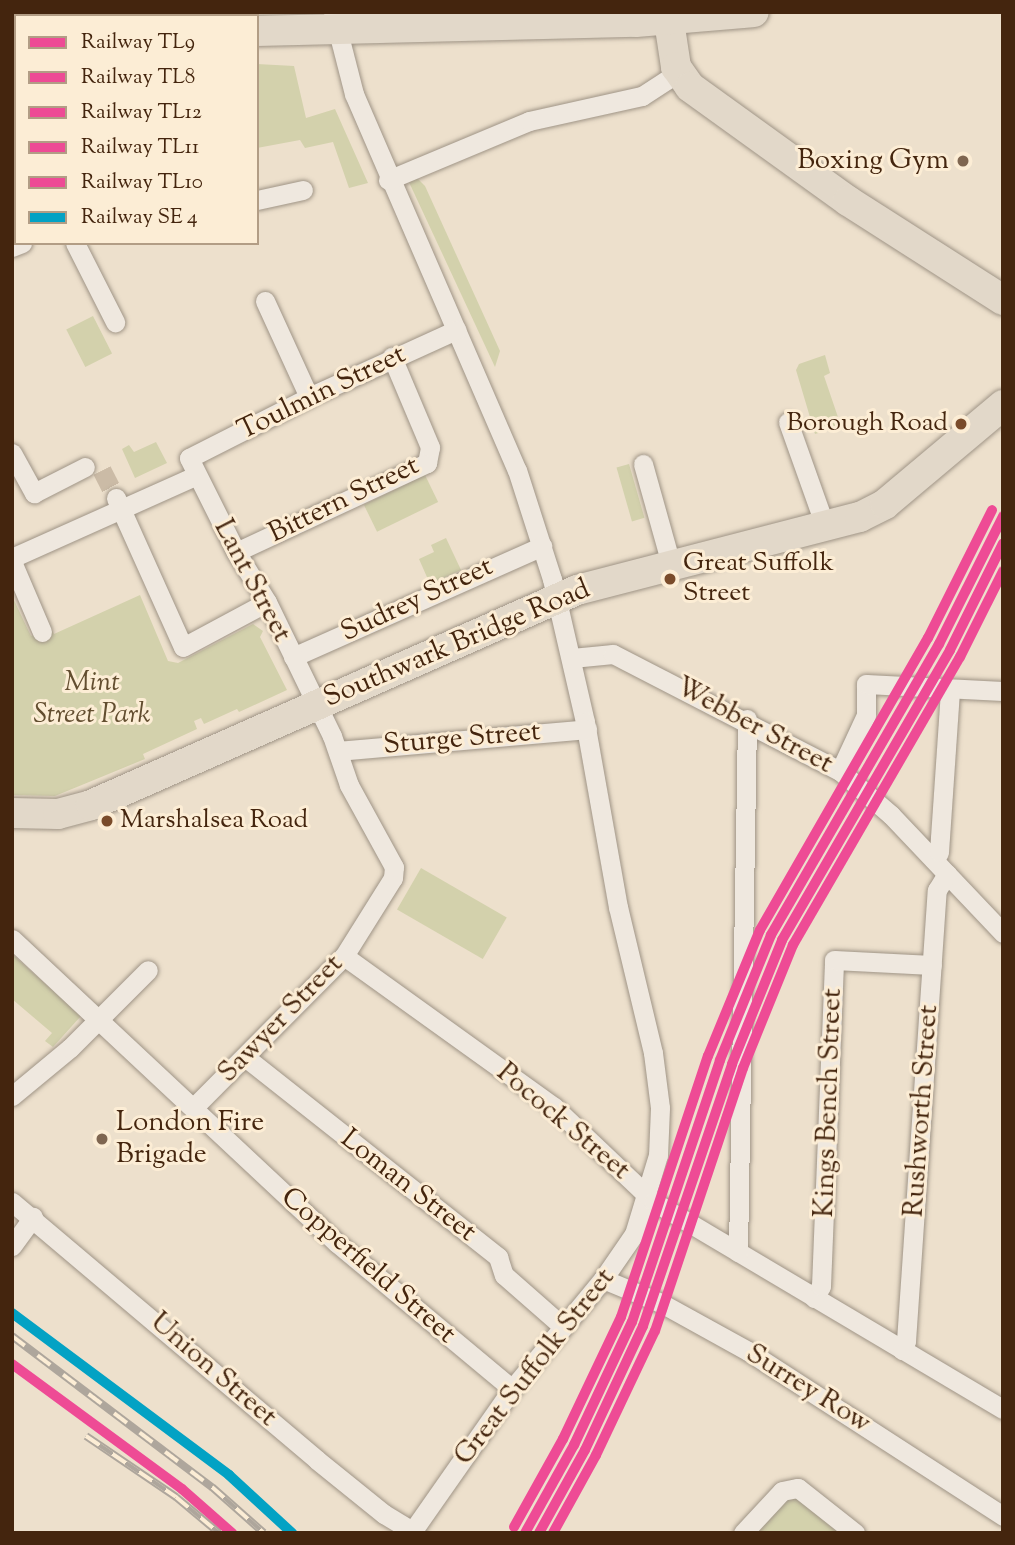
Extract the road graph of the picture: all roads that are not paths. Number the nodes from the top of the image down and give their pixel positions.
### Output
1 (754, 12) edge
2 (668, 21) junction
3 (335, 22) edge
4 (259, 32) edge
5 (679, 72) junction
6 (388, 180) junction
7 (303, 190) dead end
8 (259, 200) edge
9 (76, 245) edge
10 (1003, 300) edge
11 (265, 301) dead end
12 (115, 322) dead end
13 (456, 330) junction
14 (392, 357) junction
15 (309, 397) junction
16 (1003, 405) edge
17 (788, 422) dead end
18 (12, 453) edge
19 (643, 464) dead end
20 (85, 467) dead end
21 (192, 467) junction
22 (119, 504) junction
23 (825, 529) junction
24 (542, 546) junction
25 (236, 552) junction
26 (14, 557) edge
27 (671, 564) junction
28 (557, 598) junction
29 (267, 602) junction
30 (42, 632) dead end
31 (293, 657) junction
32 (572, 658) junction
33 (950, 689) junction
34 (1003, 691) edge
35 (316, 704) junction
36 (747, 719) junction
37 (587, 729) junction
38 (338, 751) junction
39 (840, 771) junction
40 (12, 813) edge
41 (941, 867) junction
42 (1003, 933) edge
43 (12, 939) edge
44 (344, 956) junction
45 (932, 965) junction
46 (148, 970) dead end
47 (99, 1018) junction
48 (245, 1057) junction
49 (12, 1096) edge
50 (195, 1106) junction
51 (649, 1197) junction
52 (12, 1202) edge
53 (33, 1217) junction
54 (12, 1246) edge
55 (738, 1252) junction
56 (603, 1279) junction
57 (814, 1298) junction
58 (561, 1325) junction
59 (902, 1350) junction
60 (512, 1389) junction
61 (1003, 1409) edge
62 (1003, 1517) edge
63 (413, 1532) edge
64 (743, 1533) edge
65 (855, 1533) edge

1 - 2 main road
2 - 3 main road
2 - 5 main road
3 - 4 main road
3 - 6 street, Great Suffolk Street
5 - 6 street
5 - 10 main road
6 - 13 street, Great Suffolk Street
7 - 8 street
9 - 12 street
11 - 15 street
13 - 14 street, Toulmin Street
13 - 24 street, Great Suffolk Street
14 - 15 street, Toulmin Street
14 - 25 street, Bittern Street
15 - 21 street, Toulmin Street
16 - 23 main road, Southwark Bridge Road
17 - 23 street
18 - 20 street
19 - 27 street
21 - 22 street, Toulmin Street
21 - 25 street, Lant Street
22 - 26 street, Toulmin Street
22 - 29 street
23 - 27 main road, Southwark Bridge Road
24 - 28 street, Great Suffolk Street
24 - 31 street, Sudrey Street
25 - 29 street, Lant Street
26 - 30 street
27 - 28 main road, Southwark Bridge Road
28 - 32 street, Great Suffolk Street
28 - 35 main road, Southwark Bridge Road
29 - 31 street, Lant Street
31 - 35 street, Lant Street
32 - 36 street, Webber Street
32 - 37 street, Great Suffolk Street
33 - 34 street
33 - 39 street
33 - 41 street, Rushworth Street
35 - 38 street, Sawyer Street
35 - 40 main road, Southwark Bridge Road
36 - 39 street, Webber Street
36 - 55 street
37 - 38 street, Sturge Street
37 - 51 street, Great Suffolk Street
38 - 44 street, Sawyer Street
39 - 41 street, Webber Street
41 - 42 street, Webber Street
41 - 45 street, Rushworth Street
43 - 47 street, Copperfield Street
44 - 48 street, Sawyer Street
44 - 51 street, Pocock Street
45 - 57 street, Kings Bench Street
45 - 59 street, Rushworth Street
46 - 47 street
47 - 49 street
47 - 50 street, Copperfield Street
48 - 50 street, Sawyer Street
48 - 58 street, Loman Street
50 - 60 street, Copperfield Street
51 - 55 street, Pocock Street
51 - 56 street, Great Suffolk Street
52 - 53 street, Union Street
53 - 54 street
53 - 63 street, Union Street
55 - 57 street, Pocock Street
56 - 58 street, Great Suffolk Street
56 - 62 street, Surrey Row
57 - 59 street, Pocock Street
58 - 60 street, Great Suffolk Street
59 - 61 street, Pocock Street
60 - 63 street, Great Suffolk Street
64 - 65 street

